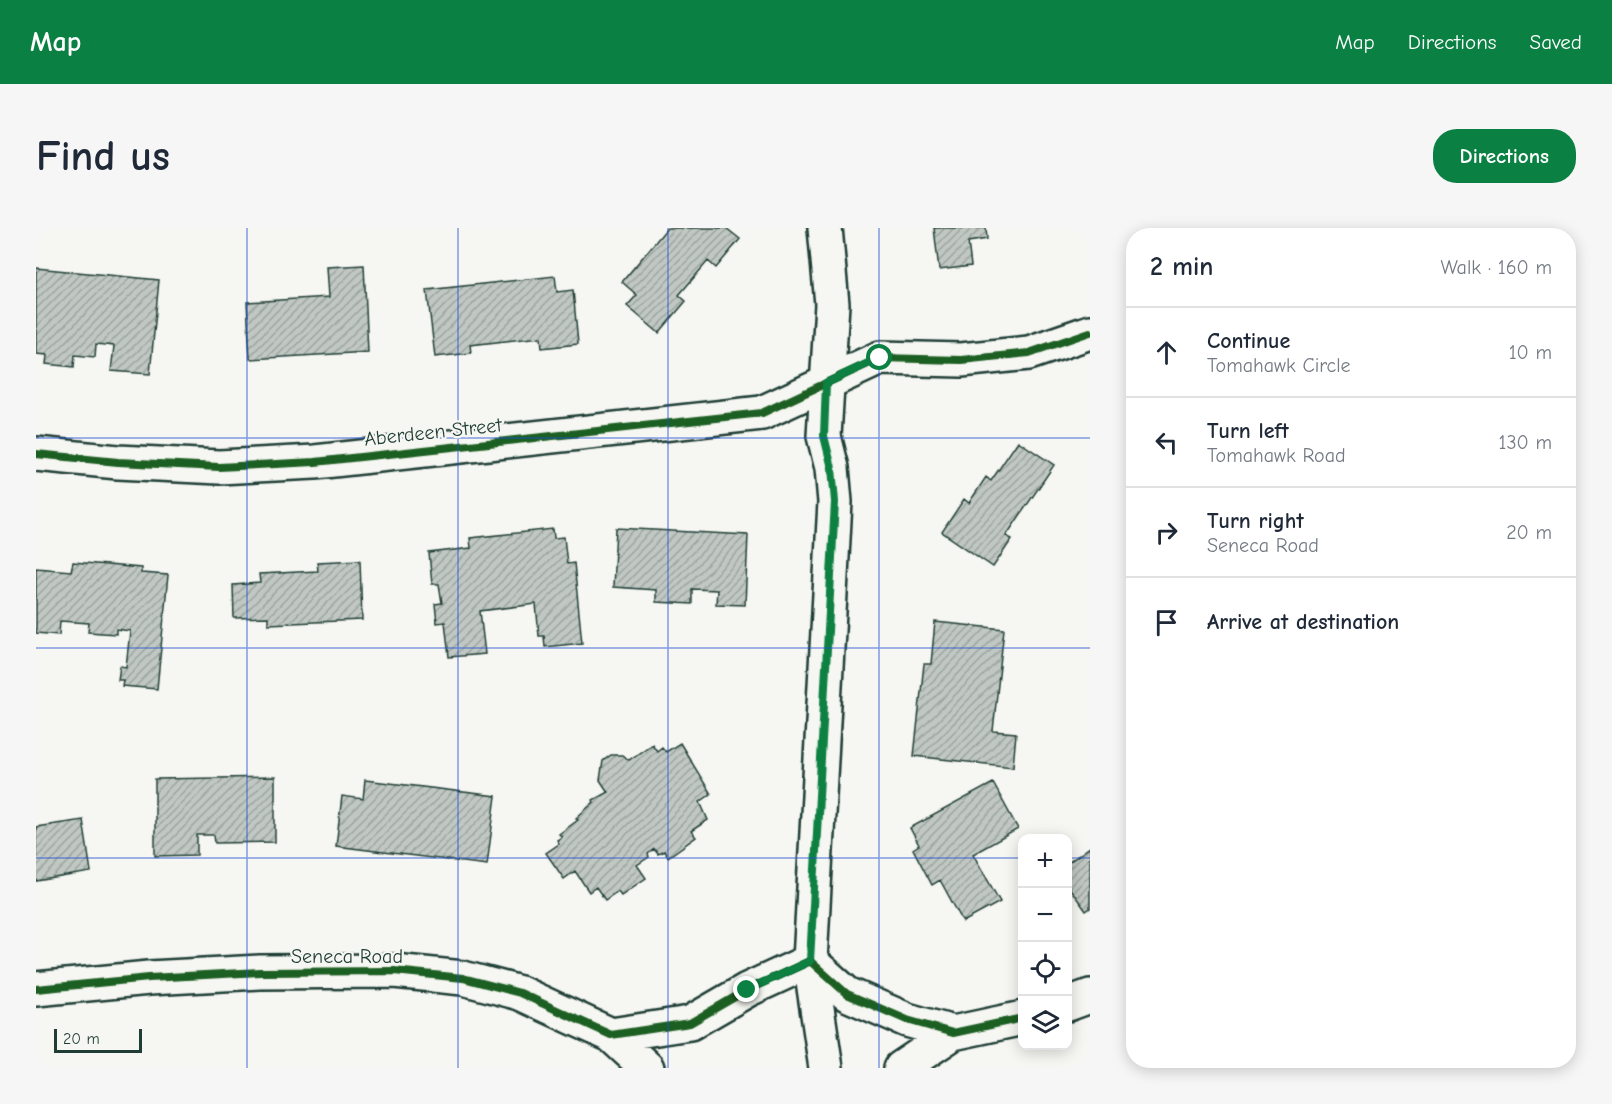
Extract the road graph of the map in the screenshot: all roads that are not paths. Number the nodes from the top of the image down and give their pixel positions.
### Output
1 (825, 228) edge
2 (1090, 332) edge
3 (826, 383) junction
4 (36, 454) edge
5 (810, 961) junction
6 (36, 989) edge
7 (1090, 996) edge
8 (1072, 1003) edge
9 (1018, 1019) edge
10 (953, 1033) junction
11 (611, 1035) junction
12 (647, 1068) edge
13 (826, 1068) edge
14 (901, 1068) edge

1 - 3 street
2 - 3 street, Aberdeen Street
3 - 4 street, Aberdeen Street
3 - 5 street
5 - 10 street
5 - 11 street
5 - 13 street
6 - 11 street, Seneca Road
7 - 8 street
9 - 10 street
10 - 14 street
11 - 12 street, Seneca Road

